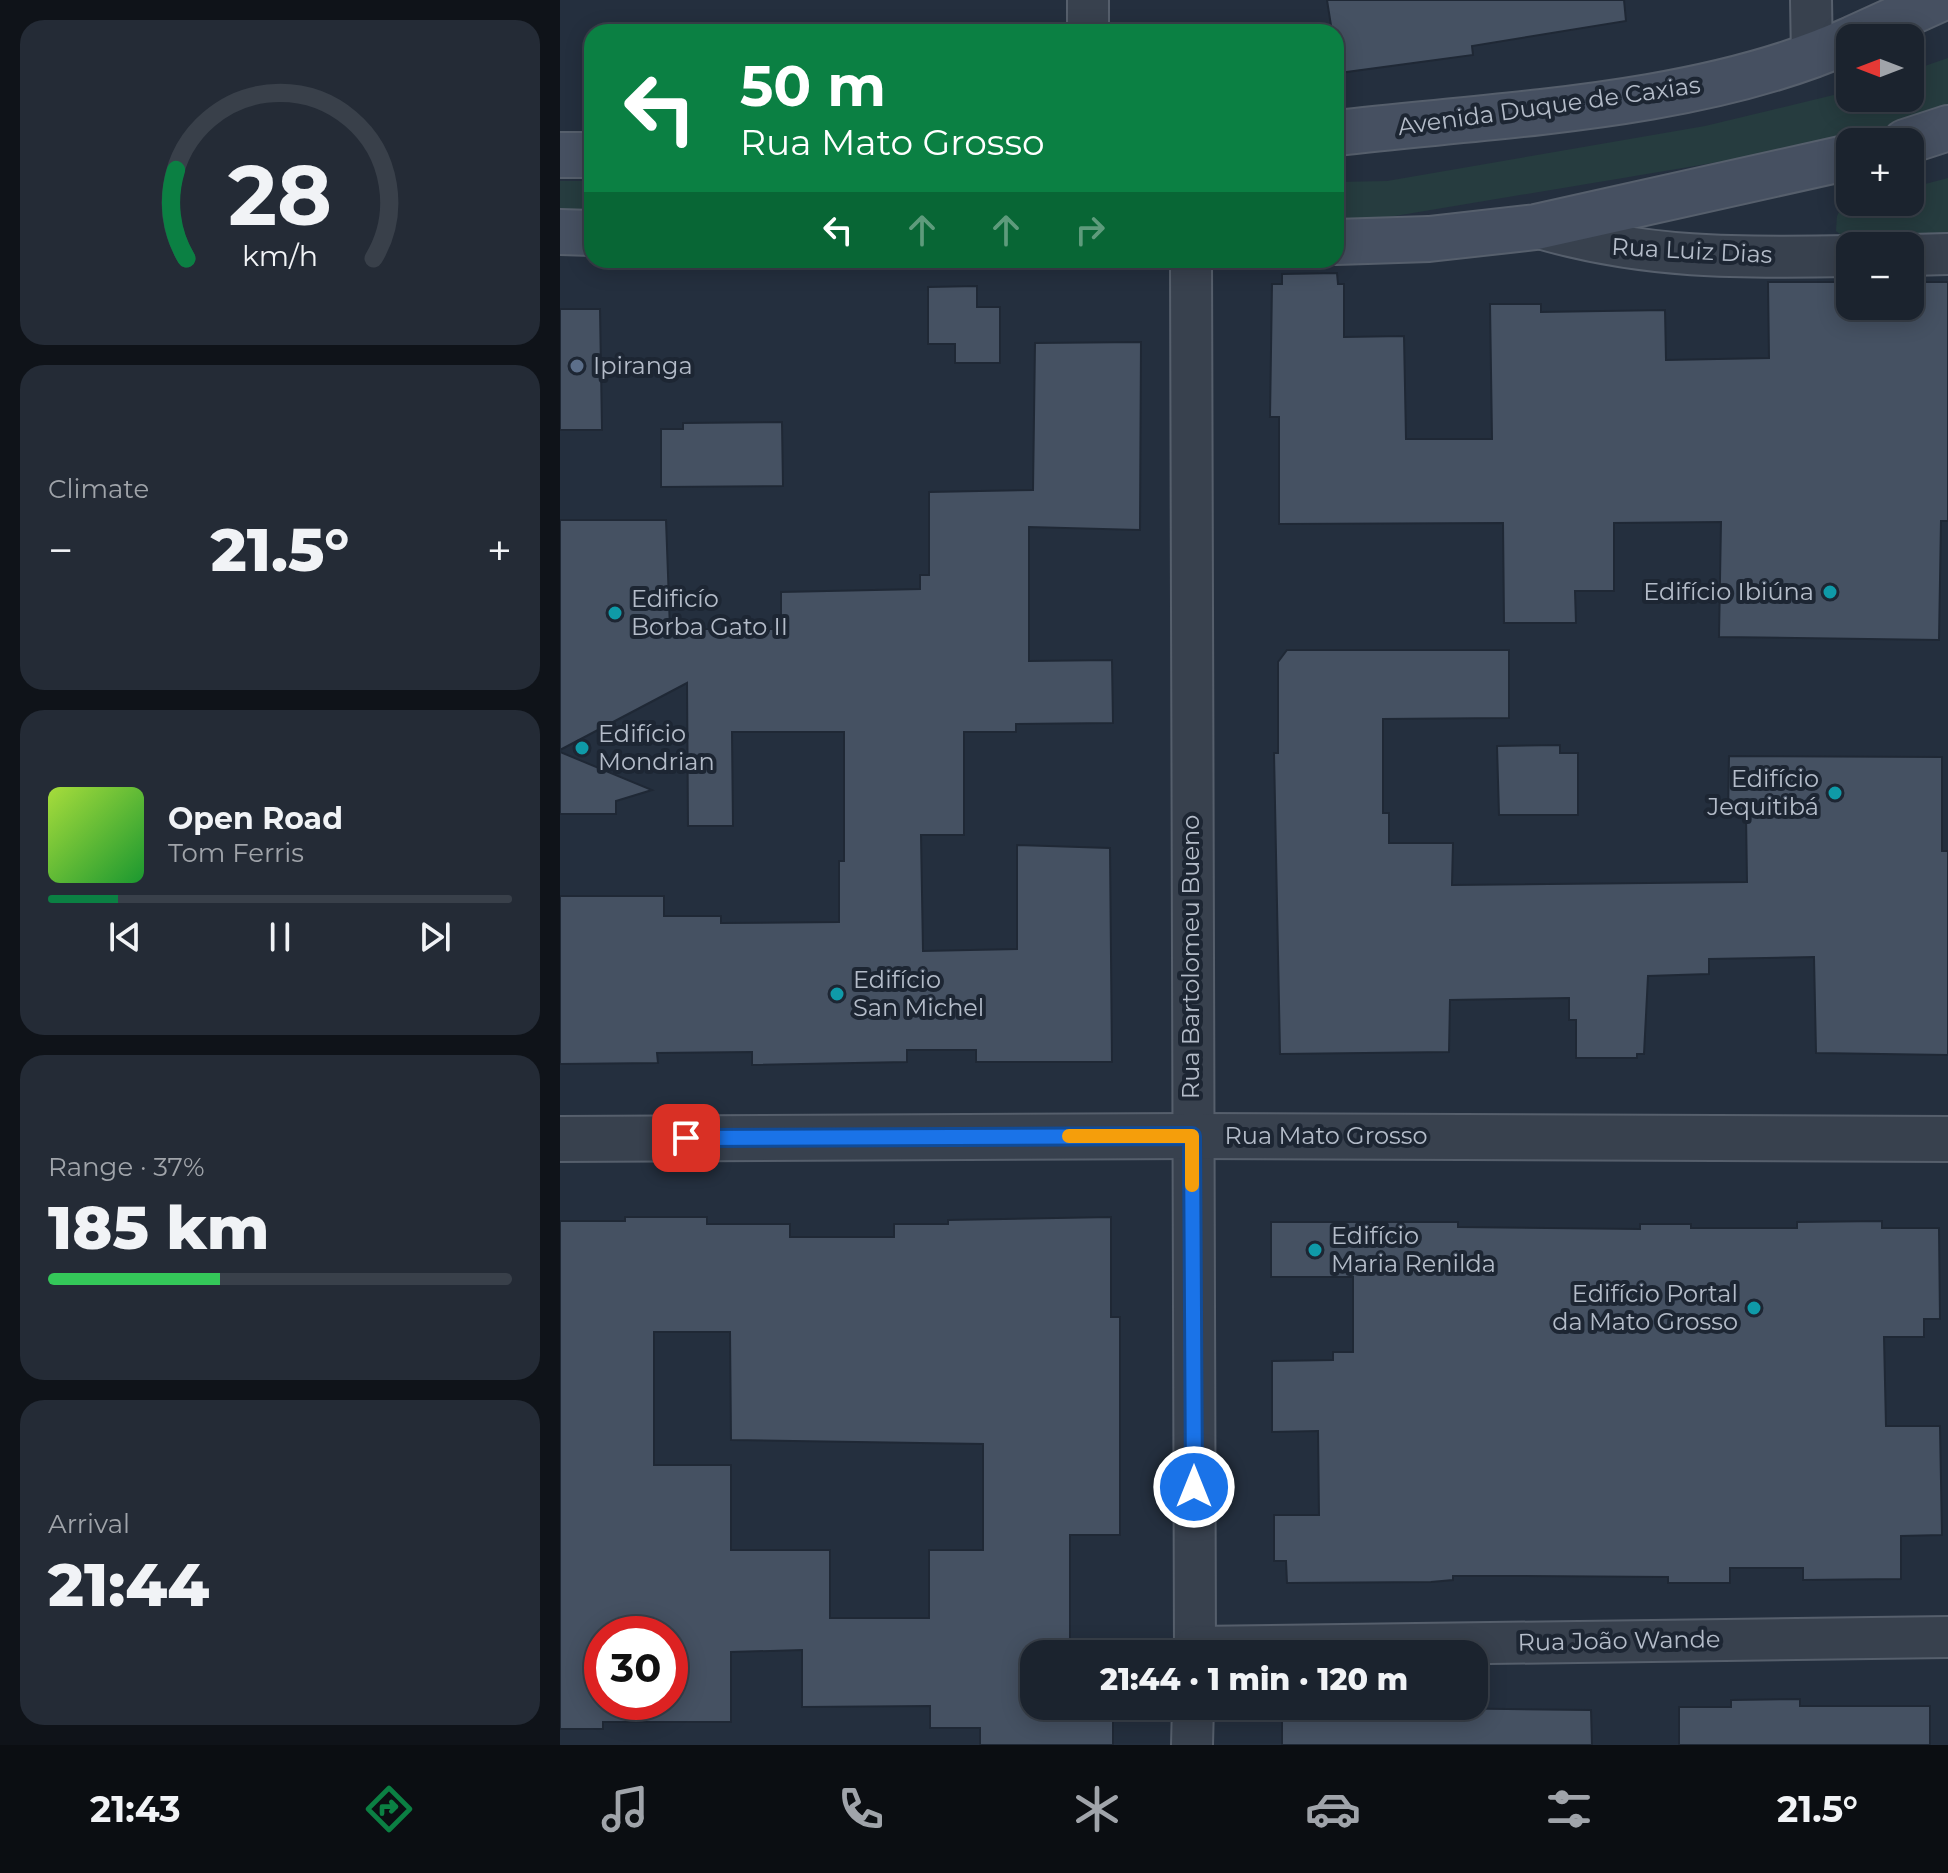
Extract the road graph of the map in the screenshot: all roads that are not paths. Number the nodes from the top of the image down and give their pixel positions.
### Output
1 (1088, 0) edge
2 (1811, 0) edge
3 (1938, 0) edge
4 (1088, 24) edge
5 (1885, 24) edge
6 (1836, 40) edge
7 (1836, 46) edge
8 (1948, 128) edge
9 (1344, 132) edge
10 (1924, 136) edge
11 (560, 155) edge
12 (584, 155) edge
13 (1836, 160) edge
14 (1536, 227) junction
15 (560, 232) edge
16 (584, 233) edge
17 (1344, 242) edge
18 (1948, 254) edge
19 (1924, 255) edge
20 (1836, 256) edge
21 (1191, 268) edge
22 (1192, 1136) junction
23 (560, 1139) edge
24 (1948, 1139) edge
25 (1948, 1637) edge
26 (1195, 1640) edge
27 (1488, 1645) edge
28 (1193, 1720) edge
29 (1192, 1745) edge

1 - 4 street
2 - 6 street
3 - 5 main road, Avenida Duque de Caxias
7 - 9 main road, Avenida Duque de Caxias
8 - 10 main road
11 - 12 main road
13 - 14 main road
14 - 17 main road
14 - 20 street, Rua Luiz Dias
15 - 16 main road
18 - 19 street
21 - 22 street, Rua Bartolomeu Bueno
22 - 23 street, Rua Mato Grosso
22 - 24 street, Rua Mato Grosso
22 - 26 street, Rua Bartolomeu Bueno
25 - 27 street, Rua João Wande
28 - 29 street

